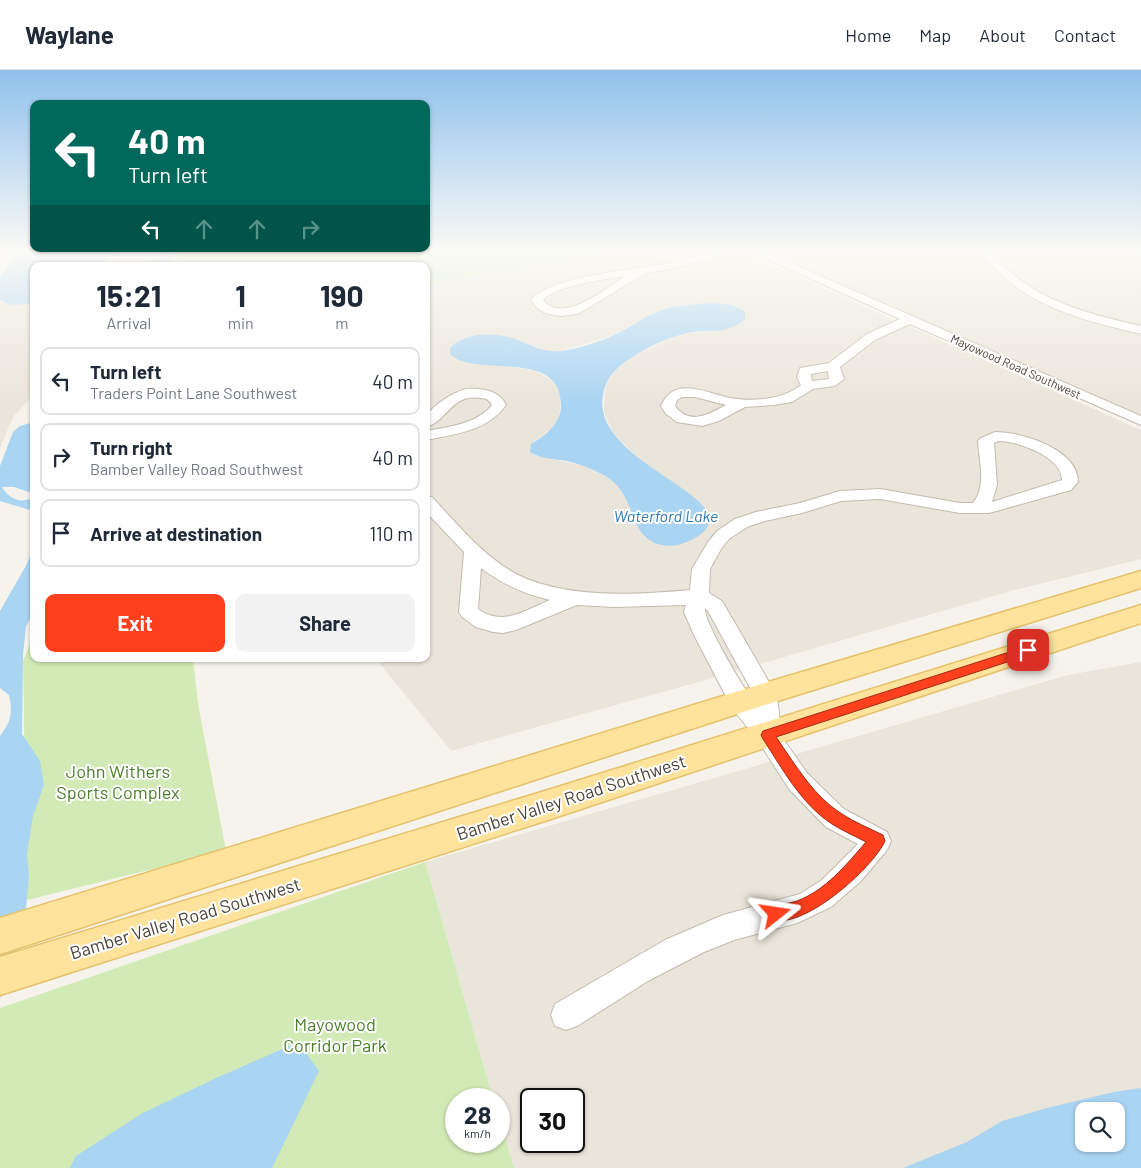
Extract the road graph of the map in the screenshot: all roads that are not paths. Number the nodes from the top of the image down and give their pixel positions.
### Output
1 (538, 302) edge
2 (592, 302) edge
3 (870, 302) edge
4 (1053, 302) edge
5 (910, 320) junction
6 (1141, 330) edge
7 (743, 403) dead end
8 (430, 419) edge
9 (1141, 421) edge
10 (430, 435) edge
11 (430, 505) edge
12 (978, 508) junction
13 (473, 550) junction
14 (1141, 578) edge
15 (700, 597) junction
16 (574, 598) junction
17 (1141, 614) edge
18 (752, 697) junction
19 (767, 735) junction
20 (0, 936) edge
21 (0, 976) edge
22 (566, 1015) dead end

1 - 2 street
3 - 5 street, Mayowood Road Southwest
4 - 6 street
5 - 7 street
5 - 9 street, Mayowood Road Southwest
8 - 10 street
11 - 13 street
12 - 12 street
12 - 15 street
13 - 16 street
13 - 16 street
14 - 18 main road
15 - 16 street
15 - 18 street
17 - 19 main road, Bamber Valley Road Southwest
18 - 19 street
18 - 20 main road
19 - 21 main road, Bamber Valley Road Southwest
19 - 22 street

